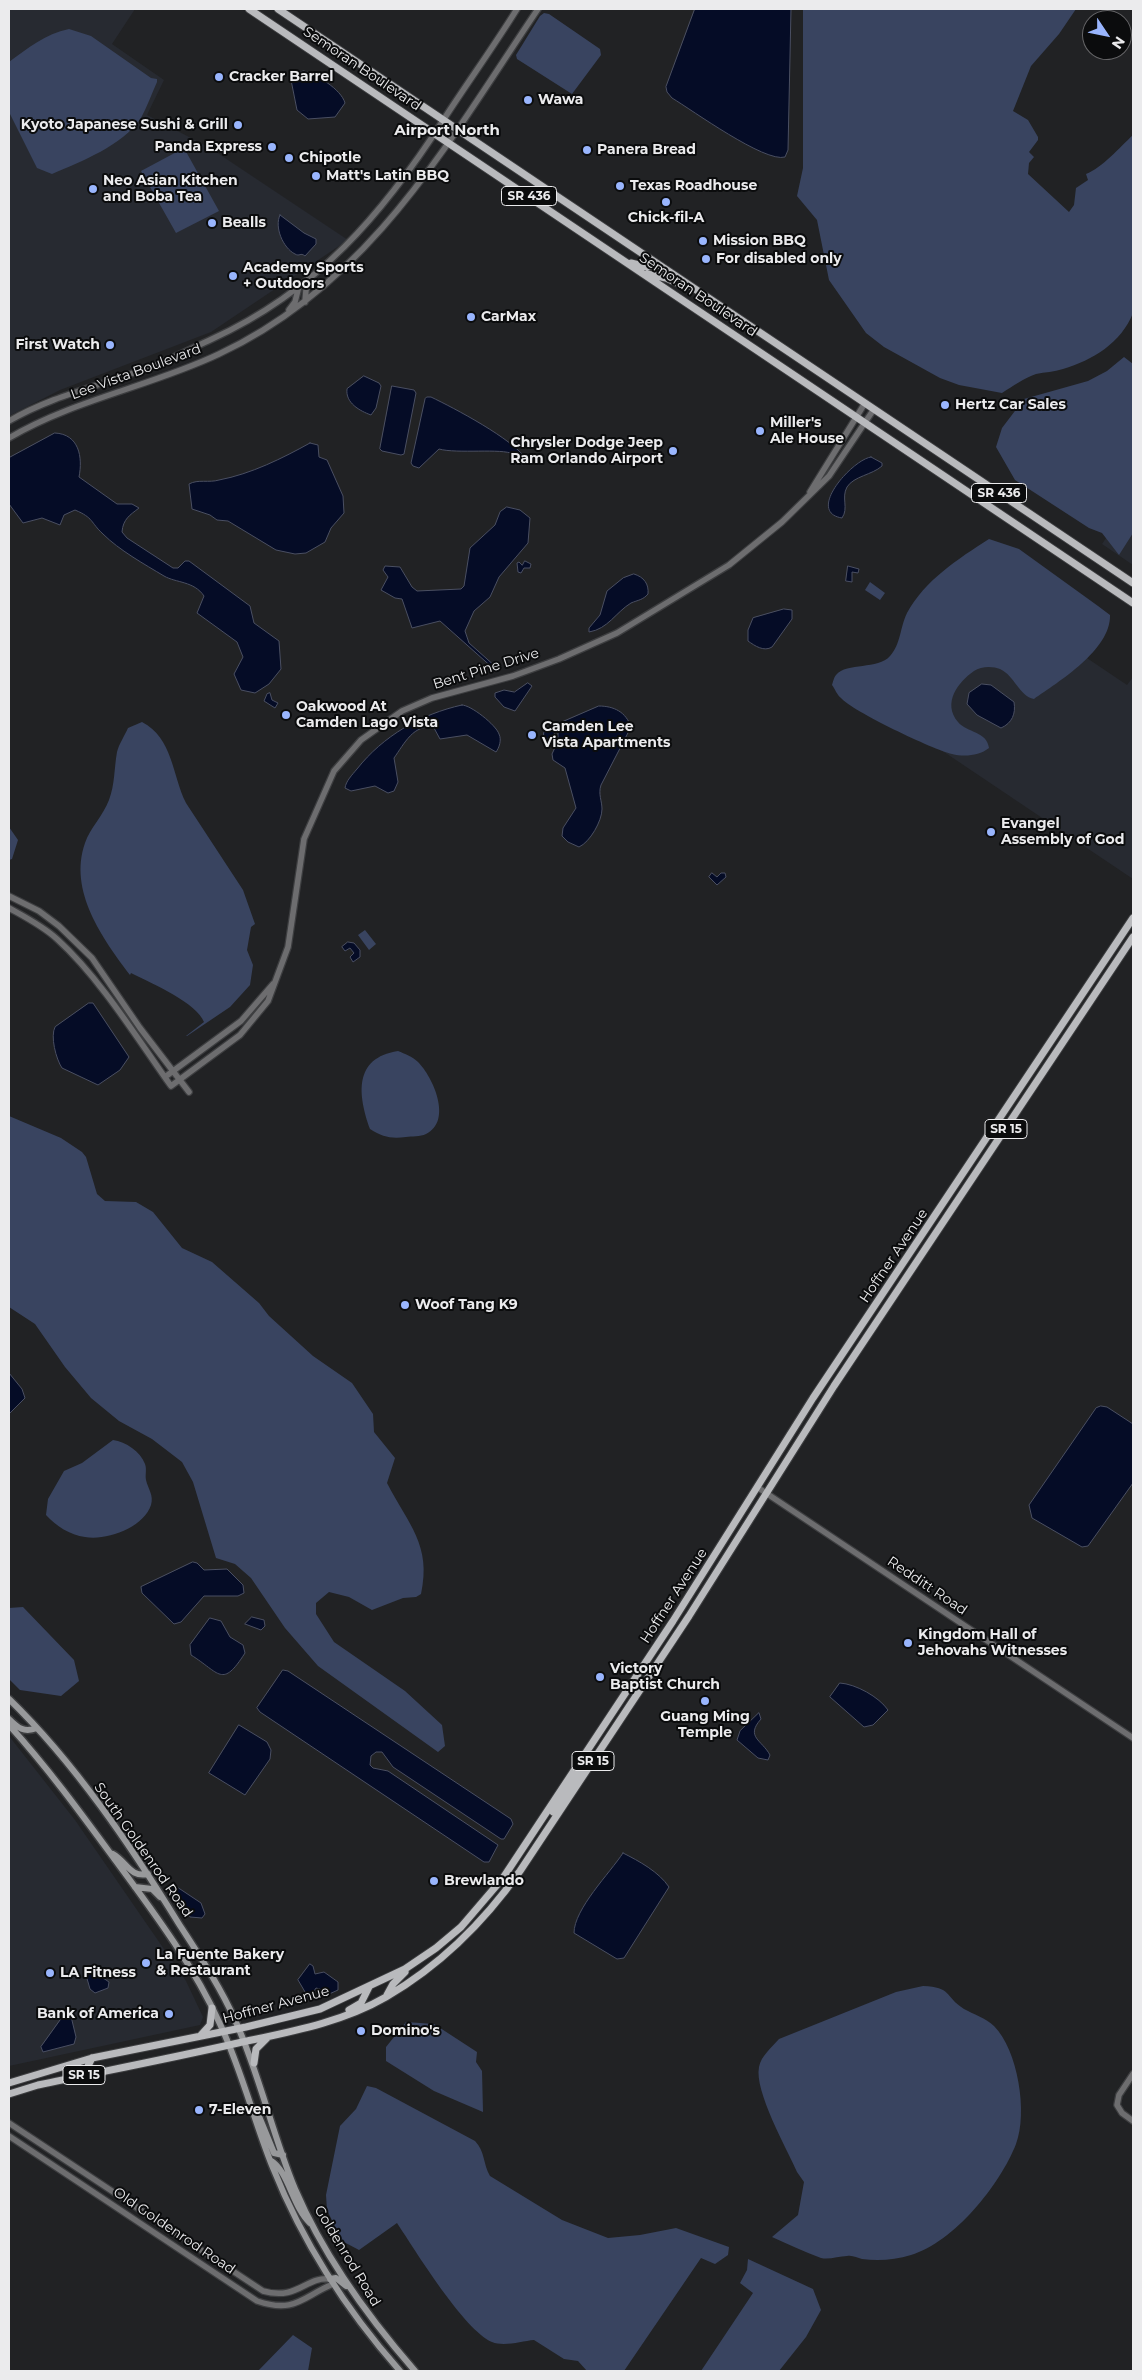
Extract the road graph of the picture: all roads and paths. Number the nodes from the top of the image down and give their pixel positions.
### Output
1 (249, 9) edge
2 (278, 9) edge
3 (517, 9) edge
4 (538, 9) edge
5 (444, 120) junction
6 (457, 129) junction
7 (435, 134) junction
8 (448, 142) junction
9 (622, 259) junction
10 (659, 265) junction
11 (644, 274) junction
12 (312, 277) junction
13 (299, 286) junction
14 (703, 294) junction
15 (305, 302) junction
16 (284, 316) junction
17 (865, 403) junction
18 (874, 409) junction
19 (856, 416) junction
20 (9, 420) edge
21 (865, 423) junction
22 (9, 438) edge
23 (805, 501) junction
24 (1133, 583) edge
25 (1133, 603) edge
26 (9, 896) edge
27 (9, 908) edge
28 (1133, 918) edge
29 (1133, 937) edge
30 (104, 972) junction
31 (278, 976) junction
32 (94, 979) junction
33 (174, 1071) junction
34 (165, 1077) junction
35 (180, 1080) junction
36 (1020, 1088) junction
37 (189, 1092) dead end
38 (996, 1144) junction
39 (980, 1148) junction
40 (956, 1204) junction
41 (909, 1256) junction
42 (887, 1288) junction
43 (897, 1293) junction
44 (878, 1320) junction
45 (757, 1487) junction
46 (766, 1493) junction
47 (696, 1584) junction
48 (684, 1622) junction
49 (656, 1647) junction
50 (644, 1683) junction
51 (9, 1699) edge
52 (613, 1711) junction
53 (9, 1719) edge
54 (9, 1725) edge
55 (37, 1728) junction
56 (1133, 1738) edge
57 (594, 1759) junction
58 (578, 1764) junction
59 (552, 1822) junction
60 (109, 1852) junction
61 (148, 1874) junction
62 (135, 1887) junction
63 (165, 1901) junction
64 (436, 1948) junction
65 (369, 1987) junction
66 (386, 1998) junction
67 (212, 2008) junction
68 (316, 2026) junction
69 (239, 2028) junction
70 (224, 2032) junction
71 (198, 2037) junction
72 (269, 2037) junction
73 (245, 2042) junction
74 (229, 2045) junction
75 (92, 2058) junction
76 (254, 2063) junction
77 (1133, 2074) edge
78 (9, 2083) edge
79 (38, 2085) junction
80 (9, 2094) edge
81 (250, 2102) junction
82 (1133, 2121) edge
83 (9, 2123) edge
84 (9, 2136) edge
85 (283, 2155) junction
86 (43, 2159) junction
87 (62, 2159) junction
88 (270, 2160) junction
89 (312, 2226) junction
90 (331, 2282) junction
91 (352, 2292) junction
92 (400, 2371) edge
93 (415, 2371) edge

1 - 7 main road, Semoran Boulevard / SR 436
2 - 5 main road, Semoran Boulevard / SR 436
3 - 5 street, Lee Vista Boulevard
4 - 6 street, Lee Vista Boulevard
5 - 6 main road, Semoran Boulevard / SR 436
5 - 7 street, Lee Vista Boulevard
6 - 8 street, Lee Vista Boulevard
6 - 10 main road, Semoran Boulevard / SR 436
7 - 8 main road, Semoran Boulevard / SR 436
7 - 12 street, Lee Vista Boulevard
8 - 9 main road, Semoran Boulevard / SR 436
8 - 15 street, Lee Vista Boulevard
9 - 10 main road
9 - 11 main road, Semoran Boulevard / SR 436
10 - 14 main road, Semoran Boulevard / SR 436
11 - 14 main road
11 - 19 main road, Semoran Boulevard / SR 436
12 - 13 street, Lee Vista Boulevard
12 - 15 street
13 - 16 street
13 - 20 street, Lee Vista Boulevard
14 - 17 main road, Semoran Boulevard / SR 436
15 - 16 street, Lee Vista Boulevard
16 - 22 street, Lee Vista Boulevard
17 - 18 main road, Semoran Boulevard / SR 436
17 - 19 street, Bent Pine Drive
18 - 21 street, Bent Pine Drive
18 - 24 main road, Semoran Boulevard / SR 436
19 - 21 main road, Semoran Boulevard / SR 436
19 - 23 street, Bent Pine Drive
21 - 23 street, Bent Pine Drive
21 - 25 main road, Semoran Boulevard / SR 436
23 - 31 street, Bent Pine Drive
26 - 30 street
27 - 32 street
28 - 36 main road, Hoffner Avenue / SR 15
29 - 38 main road, Hoffner Avenue / SR 15
30 - 32 street
30 - 33 street
31 - 33 street, Bent Pine Drive
31 - 35 street, Bent Pine Drive
32 - 34 street
33 - 34 street, Bent Pine Drive
33 - 35 street
34 - 35 street, Bent Pine Drive
35 - 37 street
36 - 38 main road
36 - 39 main road, Hoffner Avenue / SR 15
38 - 40 main road, Hoffner Avenue / SR 15
39 - 40 main road
39 - 41 main road, Hoffner Avenue / SR 15
40 - 43 main road, Hoffner Avenue / SR 15
41 - 42 main road, Hoffner Avenue / SR 15
41 - 43 main road
42 - 44 main road
42 - 45 main road, Hoffner Avenue / SR 15
43 - 44 main road, Hoffner Avenue / SR 15
44 - 46 main road, Hoffner Avenue / SR 15
45 - 46 street, Redditt Road
45 - 47 main road, Hoffner Avenue / SR 15
46 - 48 main road, Hoffner Avenue / SR 15
46 - 56 street, Redditt Road
47 - 48 main road
47 - 49 main road, Hoffner Avenue / SR 15
48 - 50 main road, Hoffner Avenue / SR 15
49 - 50 main road
49 - 52 main road, Hoffner Avenue / SR 15
50 - 57 main road, Hoffner Avenue / SR 15
51 - 55 main road, South Goldenrod Road
52 - 57 main road
52 - 58 main road, Hoffner Avenue / SR 15
53 - 55 main road
54 - 60 main road, South Goldenrod Road
55 - 61 main road, South Goldenrod Road
57 - 59 main road, Hoffner Avenue / SR 15
58 - 59 main road
58 - 64 main road, Hoffner Avenue / SR 15
59 - 66 main road, Hoffner Avenue / SR 15
60 - 61 main road
60 - 62 main road, South Goldenrod Road
61 - 63 main road, South Goldenrod Road
62 - 63 main road
62 - 67 main road, South Goldenrod Road
63 - 69 main road, South Goldenrod Road
64 - 65 main road, Hoffner Avenue / SR 15
64 - 66 main road
65 - 68 main road
65 - 69 main road, Hoffner Avenue / SR 15
66 - 68 main road, Hoffner Avenue / SR 15
67 - 70 main road, South Goldenrod Road
67 - 71 main road
68 - 72 main road, Hoffner Avenue / SR 15
69 - 70 main road, Hoffner Avenue / SR 15
69 - 73 main road, Goldenrod Road
70 - 71 main road, Hoffner Avenue / SR 15
70 - 74 main road, Goldenrod Road
71 - 75 main road, Hoffner Avenue / SR 15
72 - 73 main road, Hoffner Avenue / SR 15
72 - 76 main road
73 - 74 main road, Hoffner Avenue / SR 15
73 - 76 main road, Goldenrod Road
74 - 79 main road, Hoffner Avenue / SR 15
74 - 81 main road, Goldenrod Road
75 - 78 main road, Hoffner Avenue / SR 15
75 - 79 main road
76 - 85 main road, Goldenrod Road
77 - 82 street
79 - 80 main road, Hoffner Avenue / SR 15
81 - 85 main road
81 - 88 main road, Goldenrod Road
83 - 87 street, Old Goldenrod Road
84 - 86 street, Old Goldenrod Road
85 - 89 main road, Goldenrod Road
86 - 87 street
86 - 90 street, Old Goldenrod Road
87 - 90 street, Old Goldenrod Road
88 - 89 main road
88 - 90 main road, Goldenrod Road
89 - 91 main road, Goldenrod Road
90 - 91 main road
90 - 92 main road, Goldenrod Road
91 - 93 main road, Goldenrod Road

